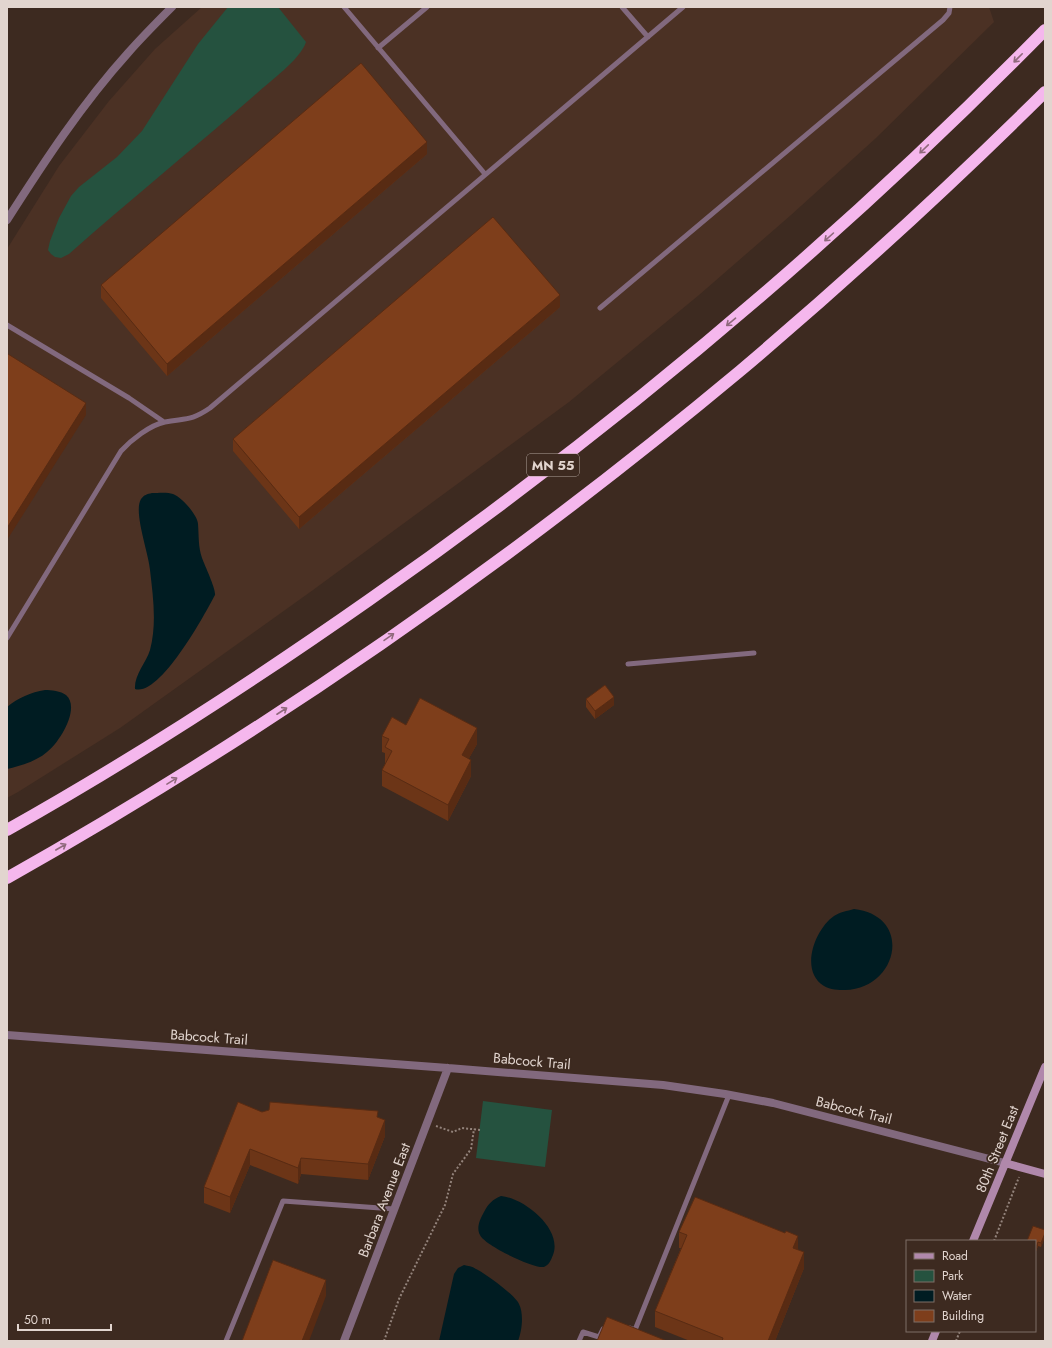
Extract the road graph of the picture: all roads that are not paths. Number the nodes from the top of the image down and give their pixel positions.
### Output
1 (172, 7) edge
2 (344, 7) edge
3 (427, 7) edge
4 (622, 7) edge
5 (683, 7) edge
6 (950, 7) edge
7 (1045, 30) edge
8 (648, 37) junction
9 (378, 48) junction
10 (1045, 92) edge
11 (485, 174) junction
12 (7, 220) edge
13 (600, 308) dead end
14 (7, 325) edge
15 (164, 422) junction
16 (7, 638) edge
17 (754, 653) dead end
18 (628, 664) dead end
19 (7, 830) edge
20 (7, 879) edge
21 (7, 1035) edge
22 (1045, 1067) edge
23 (448, 1068) junction
24 (730, 1094) junction
25 (1005, 1163) junction
26 (1045, 1174) edge
27 (394, 1209) junction
28 (973, 1240) edge
29 (622, 1325) edge
30 (605, 1326) edge
31 (635, 1330) junction
32 (642, 1333) edge
33 (226, 1341) edge
34 (344, 1341) edge
35 (579, 1341) edge

1 - 12 street
2 - 9 lane
3 - 9 lane
4 - 8 lane
5 - 8 lane
6 - 13 lane
7 -> 19 highway, MN 55
8 - 11 lane
9 - 11 lane
20 -> 10 highway, MN 55
11 - 15 lane
14 - 15 lane
15 - 16 lane
17 - 18 lane
21 - 23 street, Babcock Trail
22 - 25 street, 80th Street East
23 - 24 street, Babcock Trail
23 - 27 street, Barbara Avenue East
24 - 25 street, Babcock Trail
24 - 31 lane
25 - 26 street, Babcock Trail
25 - 28 street, 80th Street East
27 - 33 lane
27 - 34 street, Barbara Avenue East
29 - 31 lane
30 - 35 lane
31 - 32 lane

